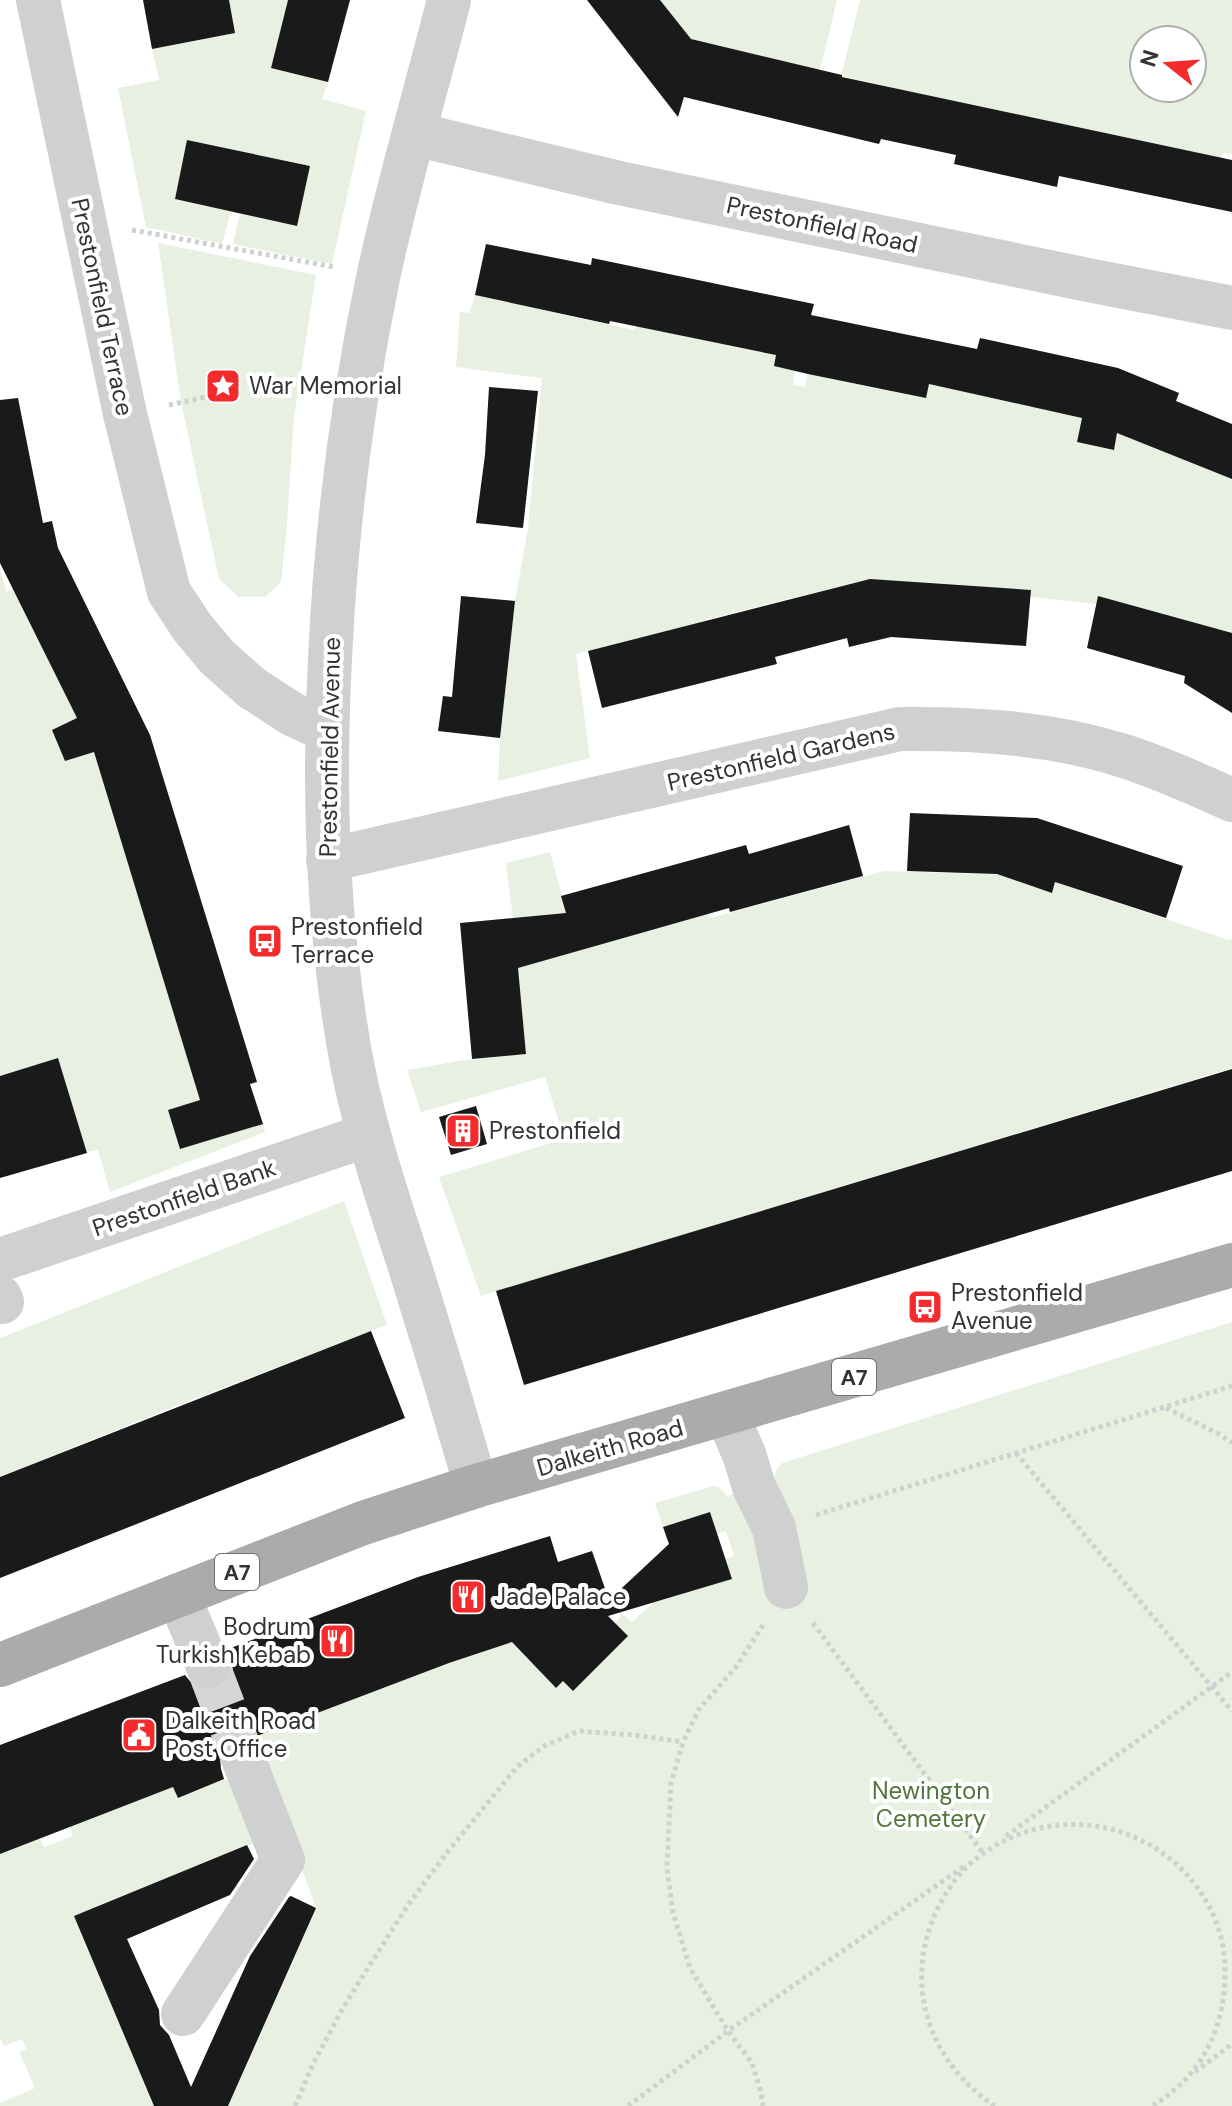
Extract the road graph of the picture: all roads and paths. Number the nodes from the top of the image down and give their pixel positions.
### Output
1 (38, 0) edge
2 (449, 0) edge
3 (415, 134) junction
4 (84, 221) junction
5 (294, 261) dead end
6 (1232, 308) edge
7 (326, 730) junction
8 (1232, 800) edge
9 (328, 860) junction
10 (368, 1135) junction
11 (1232, 1265) edge
12 (1, 1286) edge
13 (1232, 1386) edge
14 (1164, 1407) junction
15 (727, 1414) junction
16 (1232, 1443) edge
17 (1016, 1453) junction
18 (476, 1486) junction
19 (774, 1528) junction
20 (786, 1587) junction
21 (178, 1595) junction
22 (0, 1665) edge
23 (208, 1666) tunnel mouth
24 (1232, 1672) edge
25 (1212, 1687) junction
26 (1232, 1711) edge
27 (683, 1742) junction
28 (244, 1761) tunnel mouth
29 (983, 1853) junction
30 (183, 2014) dead end
31 (728, 2031) junction
32 (1232, 2044) edge
33 (1190, 2076) junction
34 (295, 2106) edge
35 (628, 2106) edge
36 (763, 2106) edge
37 (995, 2106) edge
38 (1154, 2106) edge

1 - 4 street, Prestonfield Terrace
2 - 3 street, Prestonfield Avenue
3 - 6 street, Prestonfield Road
3 - 7 street, Prestonfield Avenue
4 - 5 path
4 - 7 street, Prestonfield Terrace
7 - 9 street, Prestonfield Avenue
8 - 9 street, Prestonfield Gardens
9 - 10 street, Prestonfield Avenue
10 - 12 street, Prestonfield Bank
10 - 18 street, Prestonfield Avenue
11 - 15 main road, Dalkeith Road / A7
13 - 14 path
14 - 16 path
14 - 17 path
15 - 18 main road, Dalkeith Road / A7
15 - 19 street
17 - 19 path
17 - 25 path
18 - 21 main road, Dalkeith Road / A7
19 - 20 street
20 - 27 path
20 - 29 path
21 - 22 main road, Dalkeith Road / A7
21 - 23 street
24 - 25 path
25 - 26 path
25 - 29 path
27 - 31 path
27 - 34 path
28 - 30 street
29 - 31 path
29 - 33 path
29 - 37 path
31 - 35 path
31 - 36 path
32 - 33 path
33 - 38 path

